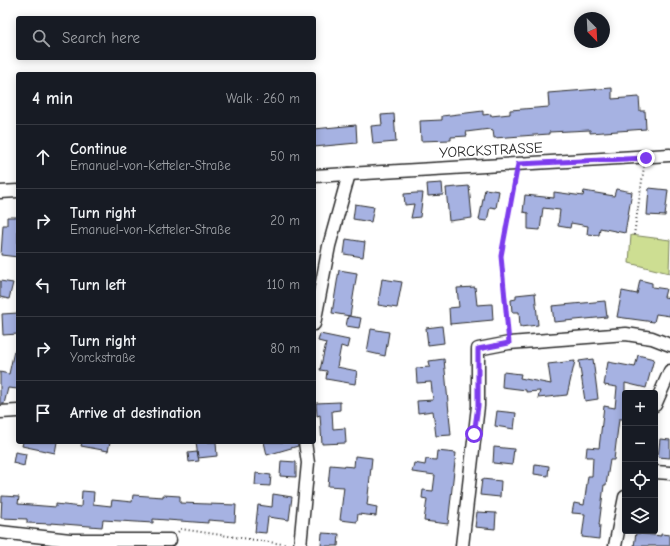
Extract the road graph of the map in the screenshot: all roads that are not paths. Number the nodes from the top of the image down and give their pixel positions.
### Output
1 (670, 156) edge
2 (349, 174) junction
3 (316, 176) edge
4 (16, 191) edge
5 (0, 192) edge
6 (316, 314) edge
7 (670, 345) edge
8 (670, 371) edge
9 (658, 398) edge
10 (16, 410) edge
11 (0, 412) edge
12 (305, 444) edge
13 (658, 472) edge
14 (670, 473) edge
15 (625, 498) edge
16 (0, 532) edge
17 (170, 540) road end
18 (300, 546) edge
19 (462, 546) edge
20 (615, 546) edge

1 - 2 street, YORCKSTRASSE
2 - 3 street, YORCKSTRASSE
2 - 6 street
4 - 5 street
7 - 19 street
8 - 9 street
10 - 11 street
12 - 18 street
13 - 14 street
15 - 20 street
16 - 17 street

